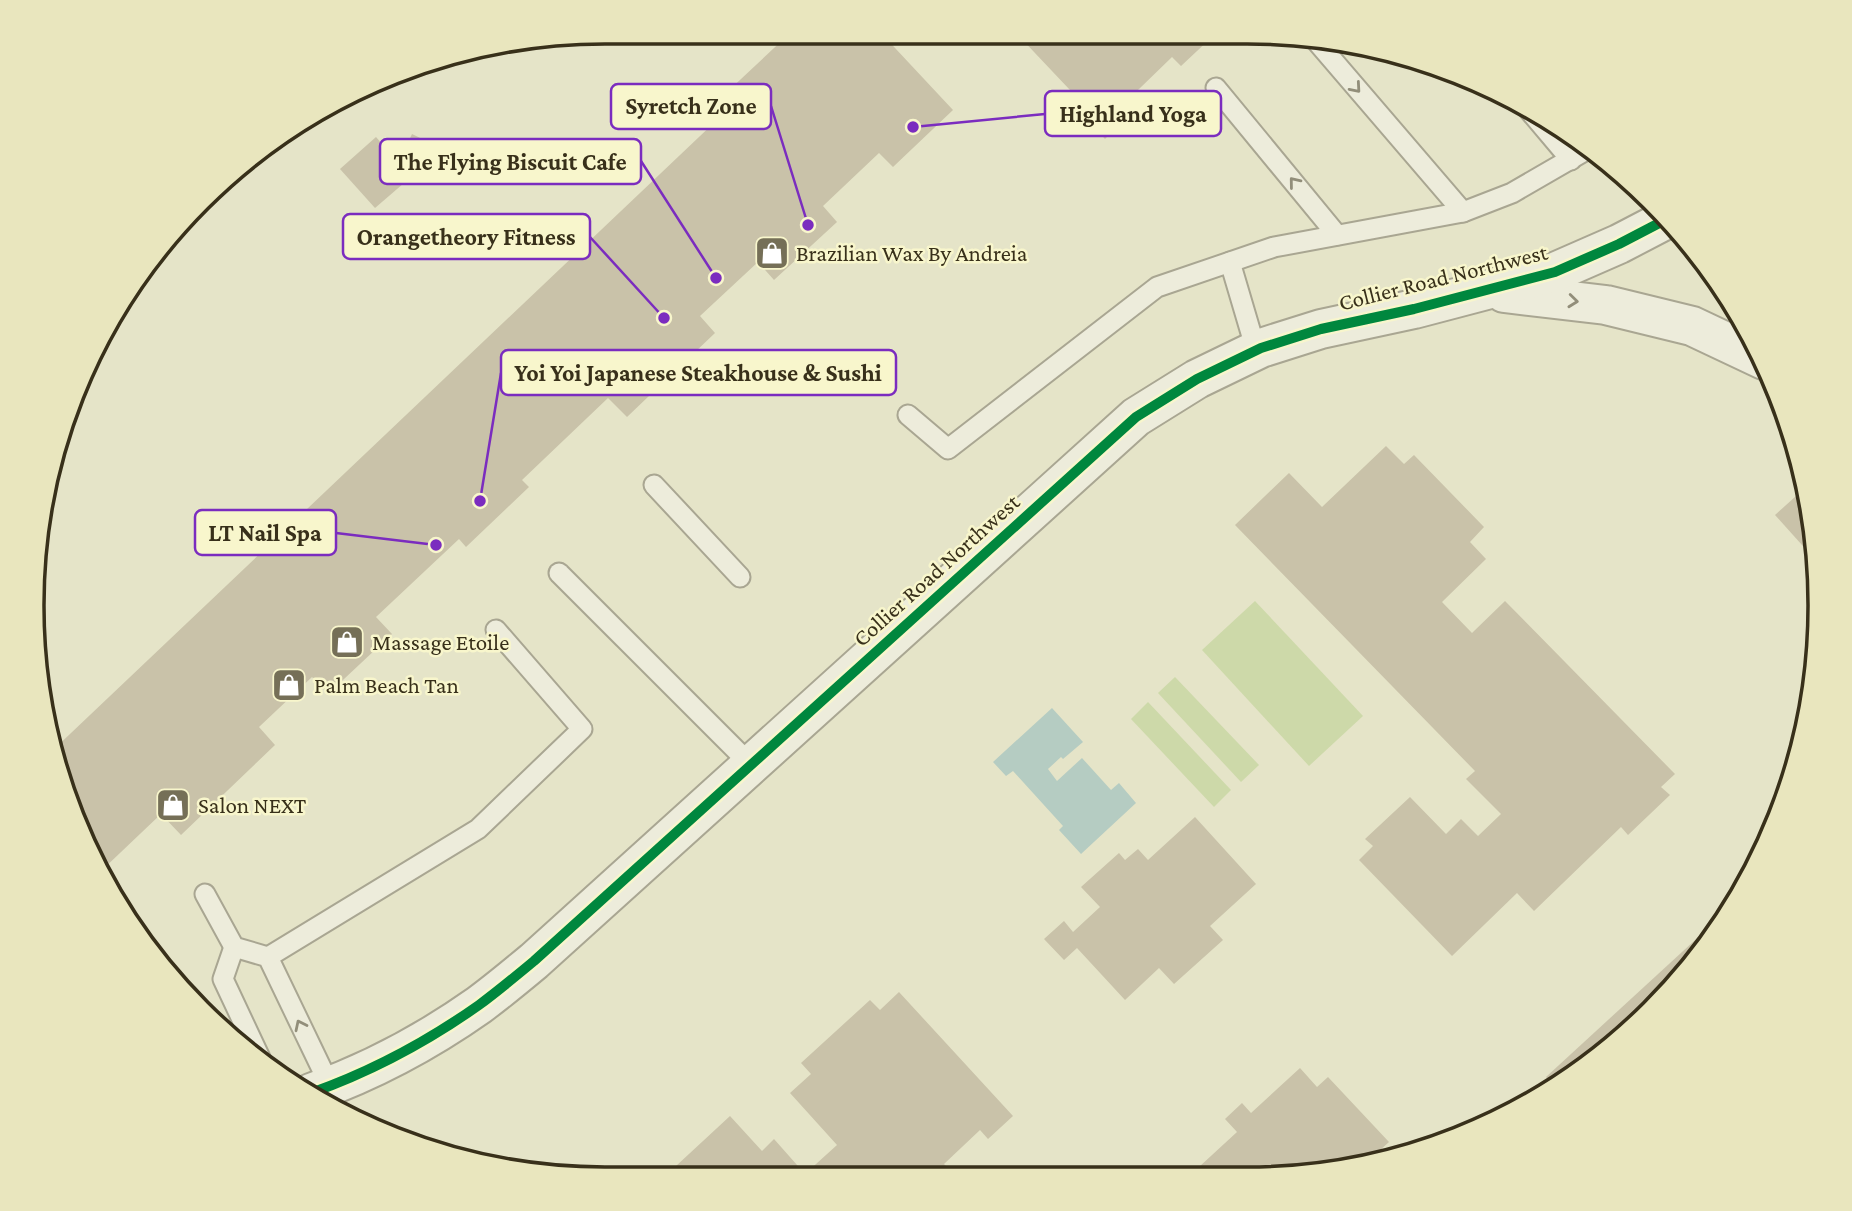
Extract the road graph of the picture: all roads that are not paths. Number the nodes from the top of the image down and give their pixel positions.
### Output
1 (1324, 50) edge
2 (1216, 88) dead end
3 (1546, 130) edge
4 (1580, 154) edge
5 (1571, 160) junction
6 (1463, 212) junction
7 (1658, 224) edge
8 (1337, 235) junction
9 (1230, 262) junction
10 (1481, 291) junction
11 (1256, 350) junction
12 (1747, 352) edge
13 (908, 415) dead end
14 (653, 485) dead end
15 (559, 573) dead end
16 (740, 577) dead end
17 (496, 630) dead end
18 (751, 765) junction
19 (205, 894) dead end
20 (234, 947) junction
21 (268, 957) junction
22 (252, 1042) edge
23 (320, 1089) edge

1 -> 6 lane
8 -> 2 lane
3 - 5 lane
4 - 5 lane
5 - 6 lane
6 - 8 lane
7 - 10 street, Collier Road Northwest
8 - 9 lane
9 - 11 lane
9 - 13 lane
10 - 11 street, Collier Road Northwest
10 -> 12 street
11 - 18 street, Collier Road Northwest
14 - 16 lane
15 - 18 lane
17 - 21 lane
18 - 23 street, Collier Road Northwest
19 - 20 lane
20 - 21 lane
20 - 22 lane
23 -> 21 lane

